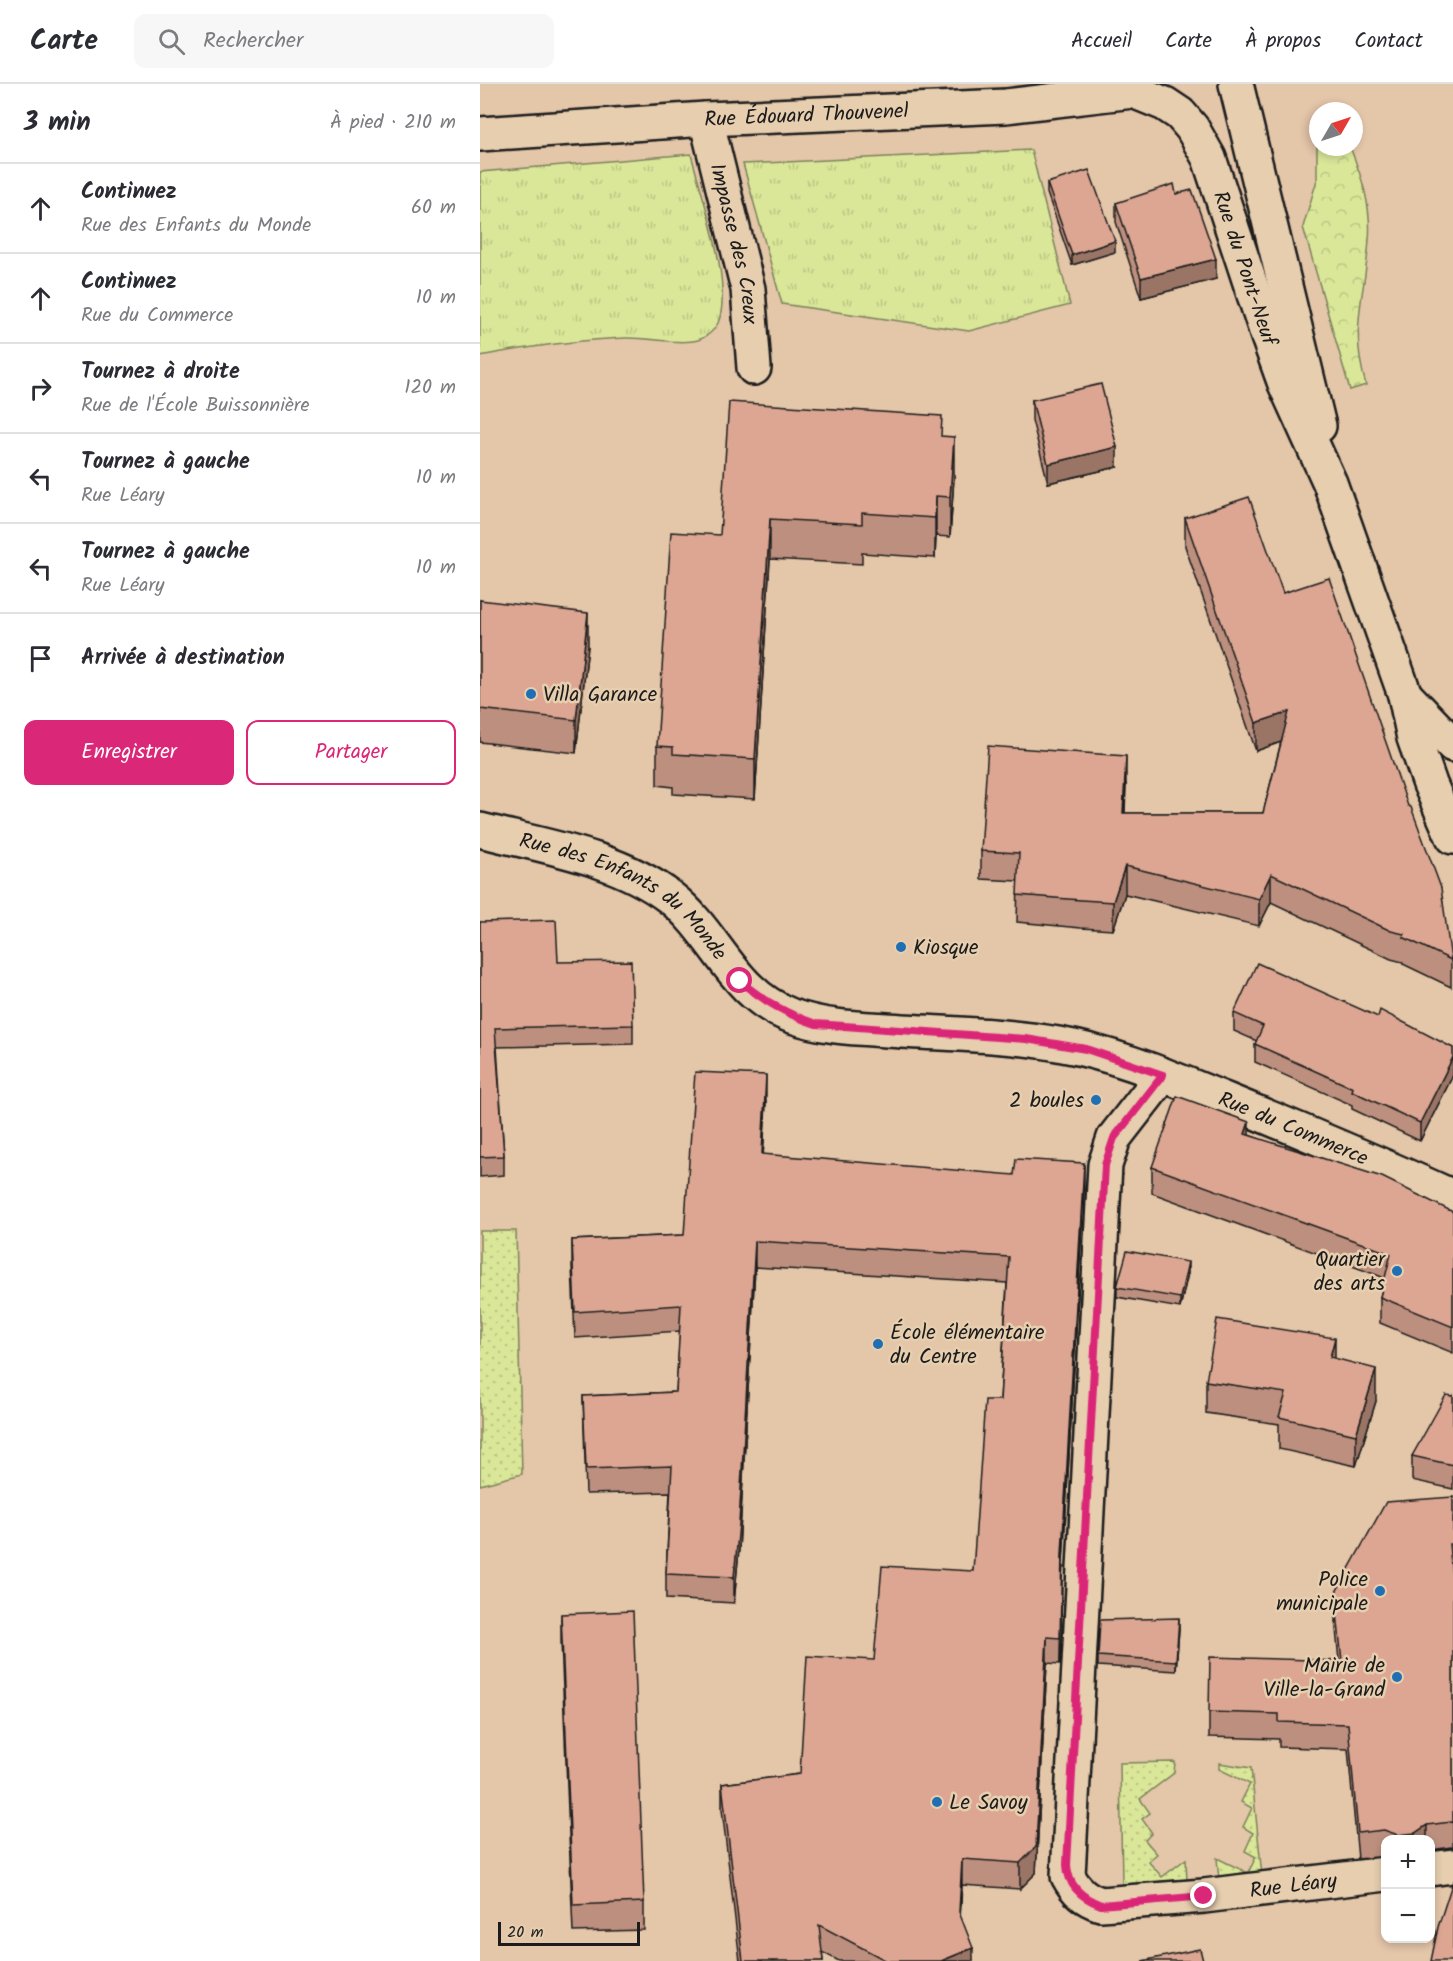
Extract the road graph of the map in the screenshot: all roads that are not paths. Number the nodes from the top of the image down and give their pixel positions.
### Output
1 (1236, 84) edge
2 (1137, 87) edge
3 (706, 119) junction
4 (480, 134) edge
5 (754, 368) dead end
6 (1330, 483) junction
7 (1405, 695) junction
8 (1453, 745) edge
9 (480, 830) edge
10 (1453, 837) edge
11 (1132, 1063) joint
12 (1163, 1075) junction
13 (1453, 1197) edge
14 (1453, 1866) edge
15 (1435, 1868) edge
16 (1381, 1875) edge

1 - 6 street, Rue du Pont-Neuf
2 - 3 street, Rue Édouard Thouvenel
2 - 6 street, Rue du Pont-Neuf
3 - 4 street, Rue Édouard Thouvenel
3 - 5 street, Impasse des Creux
6 - 7 street, Rue du Pont-Neuf
7 - 8 street
7 - 10 street, Rue du Pont-Neuf
9 - 11 street, Rue des Enfants du Monde
11 - 12 street, Rue du Commerce
12 - 13 street, Rue du Commerce
12 - 16 street, Rue Léary
14 - 15 street

